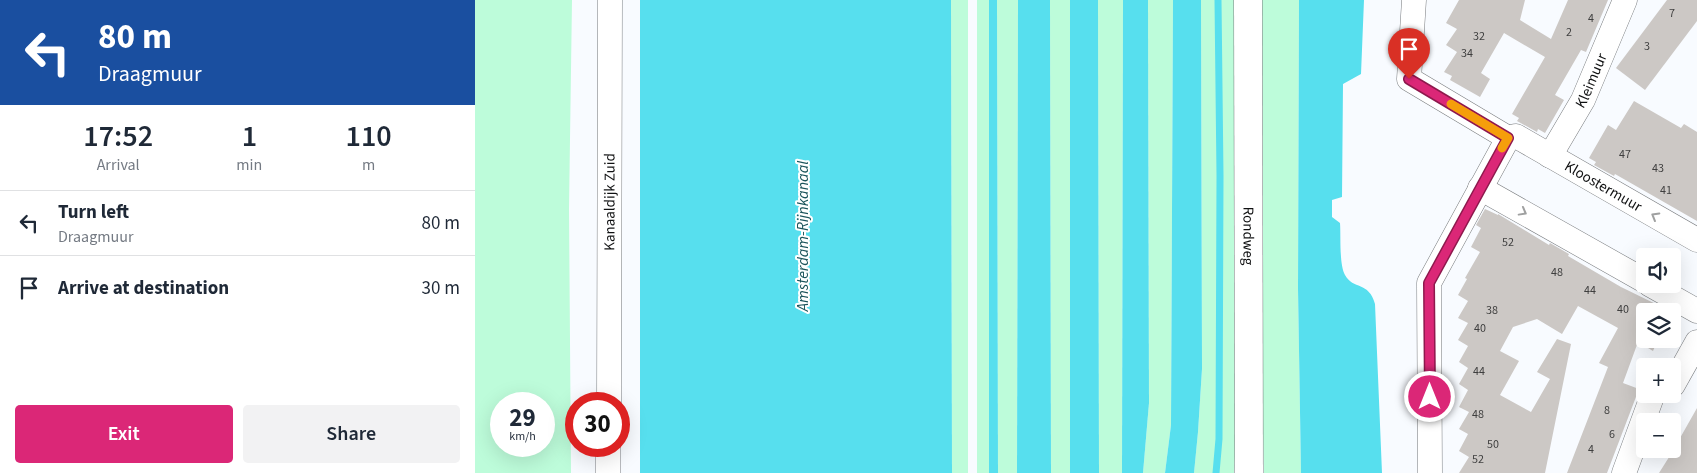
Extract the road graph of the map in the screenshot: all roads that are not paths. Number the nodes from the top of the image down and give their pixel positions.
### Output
1 (610, 0) edge
2 (1248, 0) edge
3 (1414, 0) edge
4 (1625, 0) edge
5 (1508, 138) junction
6 (1551, 156) junction
7 (1480, 188) junction
8 (1697, 240) edge
9 (1636, 276) edge
10 (1665, 293) edge
11 (1697, 311) edge
12 (1697, 342) edge
13 (1681, 371) edge
14 (609, 392) edge
15 (1650, 403) edge
16 (609, 457) edge
17 (608, 473) edge
18 (1249, 473) edge
19 (1430, 473) edge
20 (1624, 473) edge

1 - 14 street, Kanaaldijk Zuid
2 - 18 main road, Rondweg
3 - 5 street, Kloostermuur
4 - 6 street, Kleimuur
5 - 6 street, Kloostermuur
5 - 7 street
8 -> 6 street, Kloostermuur
7 -> 9 street
7 - 19 street
10 - 11 street
12 - 13 street
15 - 20 street
16 - 17 street

